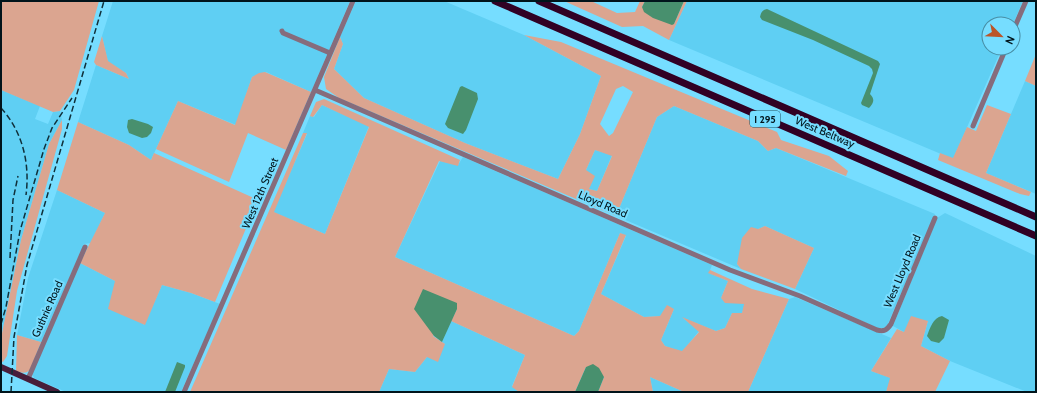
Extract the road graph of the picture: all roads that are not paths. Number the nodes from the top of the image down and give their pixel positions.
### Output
1 (353, 1) edge
2 (495, 1) edge
3 (539, 1) edge
4 (1026, 1) edge
5 (1020, 16) edge
6 (282, 31) dead end
7 (330, 53) junction
8 (1003, 56) edge
9 (315, 90) junction
10 (973, 126) dead end
11 (1036, 217) edge
12 (935, 218) dead end
13 (1036, 236) edge
14 (85, 247) dead end
15 (885, 331) joint
16 (1, 367) edge
17 (28, 379) junction
18 (57, 392) edge
19 (184, 392) edge

1 - 7 street, West 12th Street
2 - 13 highway, West Beltway / I 295
3 - 11 highway, West Beltway / I 295
4 - 5 street
6 - 7 street
7 - 9 street, West 12th Street
8 - 10 street
9 - 15 street, Lloyd Road
9 - 19 street, West 12th Street
12 - 15 street, West Lloyd Road
14 - 17 street, Guthrie Road
16 - 17 main road
17 - 18 main road

